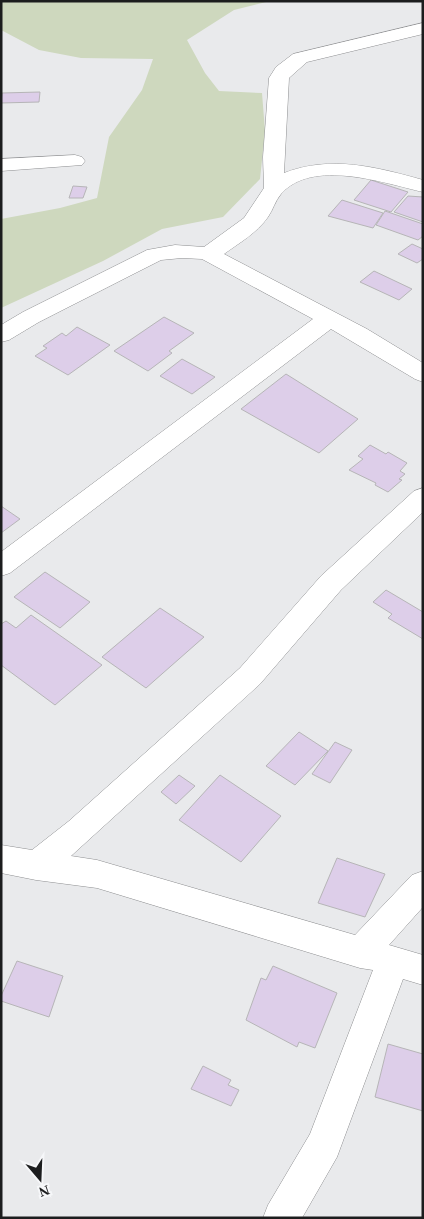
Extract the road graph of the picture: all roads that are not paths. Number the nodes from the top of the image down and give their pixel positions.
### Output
1 (423, 28) edge
2 (75, 161) dead end
3 (1, 165) edge
4 (423, 186) edge
5 (274, 189) junction
6 (208, 254) junction
7 (330, 318) junction
8 (1, 335) edge
9 (423, 374) edge
10 (423, 496) edge
11 (1, 566) edge
12 (1, 859) edge
13 (36, 866) junction
14 (423, 885) edge
15 (360, 953) junction
16 (408, 966) edge
17 (281, 1218) edge

1 - 5 street
2 - 3 street
4 - 5 street
5 - 6 street
6 - 7 street
6 - 8 street
7 - 9 street
7 - 11 street
10 - 13 street
12 - 13 street
13 - 15 street
14 - 15 street
15 - 16 street
16 - 17 street

